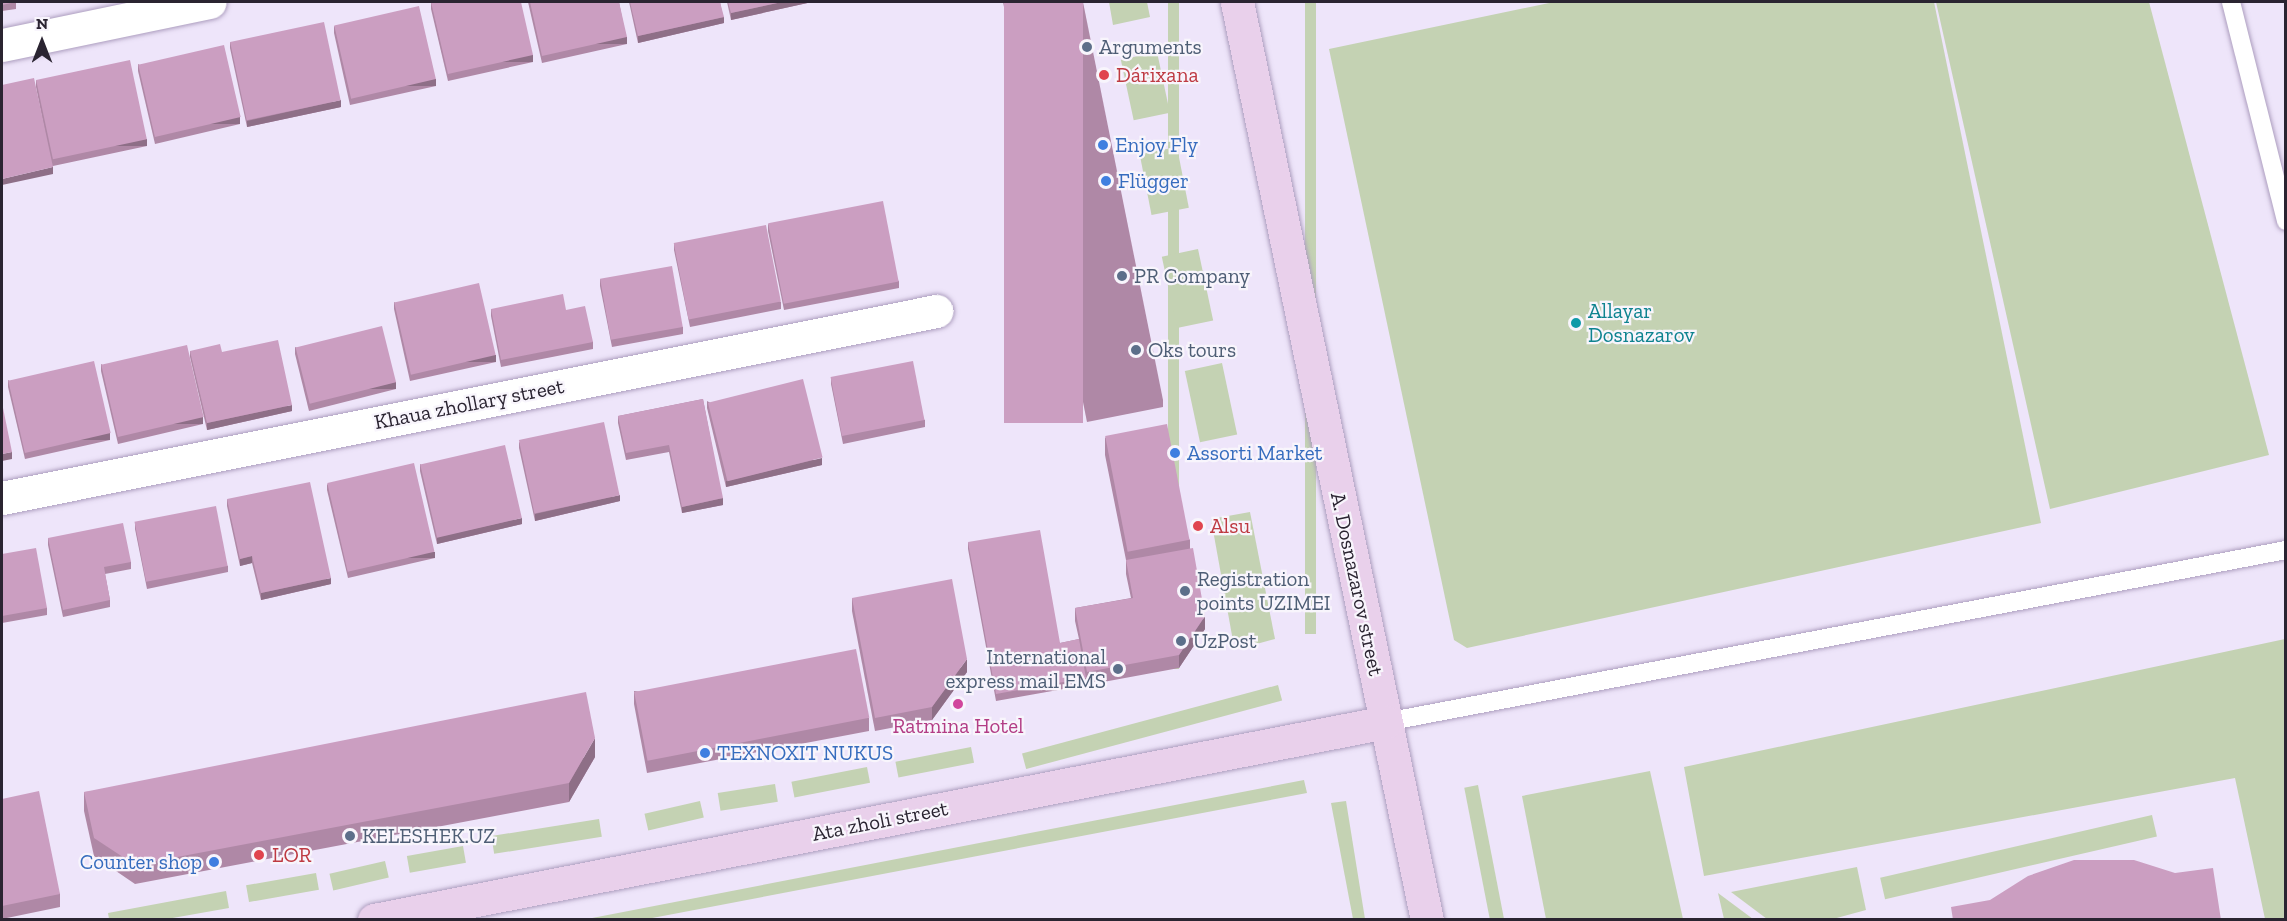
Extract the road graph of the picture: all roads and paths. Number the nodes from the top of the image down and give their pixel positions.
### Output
1 (210, 2) edge
2 (1237, 2) edge
3 (2231, 2) edge
4 (2, 45) edge
5 (2286, 221) edge
6 (936, 311) dead end
7 (2, 498) edge
8 (2286, 550) edge
9 (1386, 722) junction
10 (374, 920) edge
11 (1427, 920) edge

1 - 4 street
2 - 9 main road, A. Dosnazarov street
3 - 5 lane
6 - 7 street, Khaua zhollary street
8 - 9 lane
9 - 10 main road, Ata zholi street
9 - 11 main road, A. Dosnazarov street

